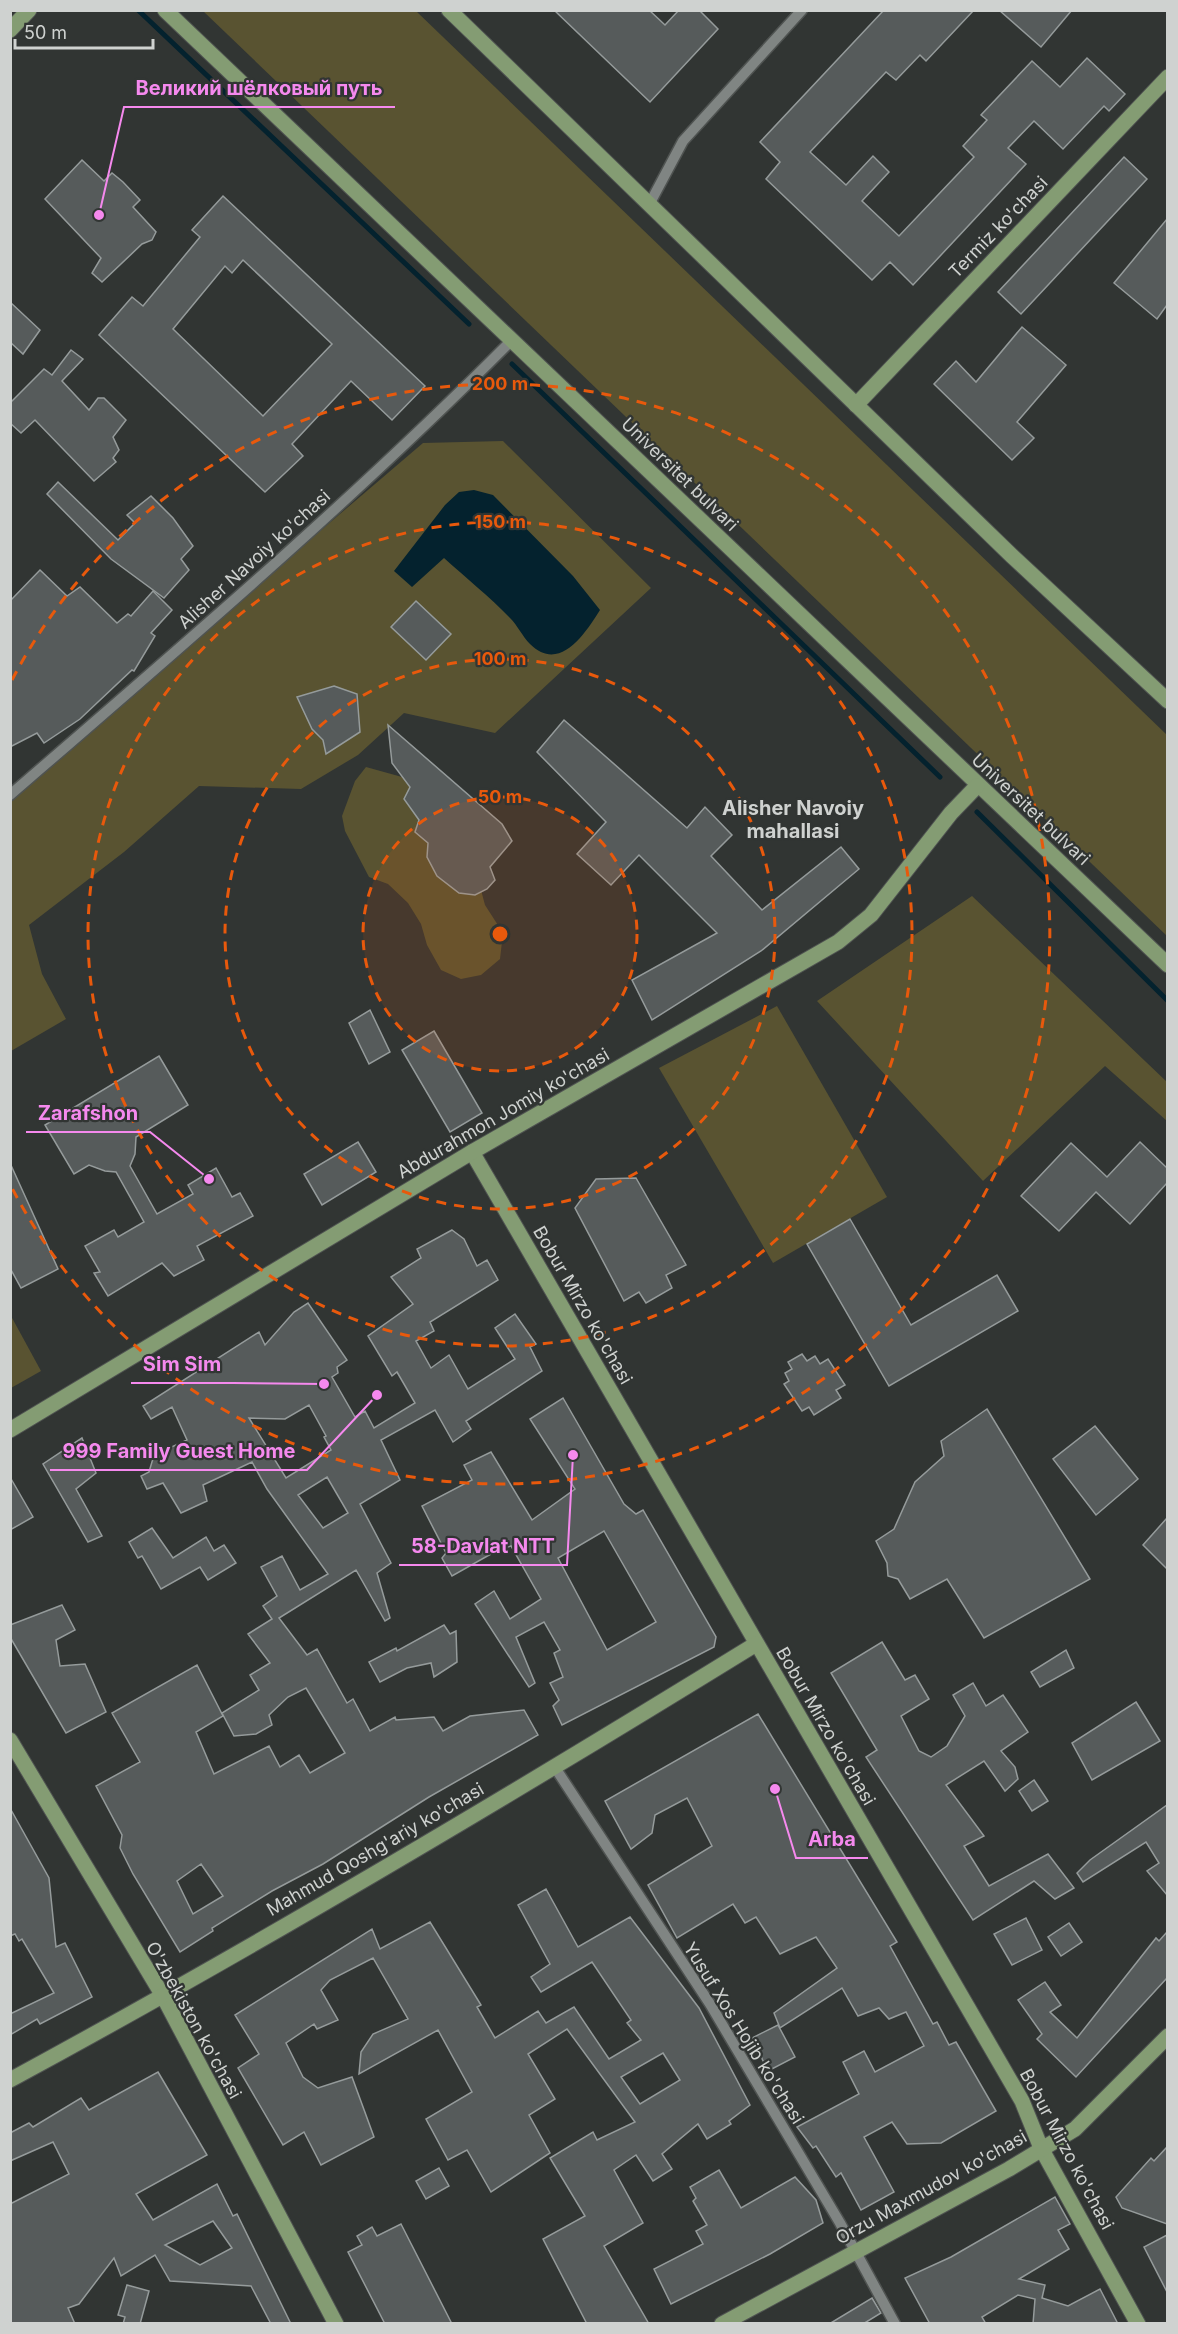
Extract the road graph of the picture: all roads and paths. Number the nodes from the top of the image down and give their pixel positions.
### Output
1 (29, 10) edge
2 (165, 10) edge
3 (449, 10) edge
4 (802, 10) edge
5 (10, 30) edge
6 (1167, 76) edge
7 (650, 202) junction
8 (512, 340) junction
9 (856, 405) junction
10 (1167, 701) edge
11 (977, 786) junction
12 (10, 795) edge
13 (1167, 965) edge
14 (472, 1152) junction
15 (10, 1430) edge
16 (756, 1644) junction
17 (10, 1740) edge
18 (554, 1766) junction
19 (163, 1996) junction
20 (1167, 2036) edge
21 (10, 2080) edge
22 (1041, 2148) junction
23 (855, 2252) junction
24 (336, 2324) edge
25 (722, 2324) edge
26 (895, 2324) edge
27 (1138, 2324) edge

1 - 5 main road
2 - 8 main road, Universitet bulvari
3 - 7 main road
4 - 7 street
6 - 9 main road, Termiz ko'chasi
7 - 9 main road
8 - 11 main road, Universitet bulvari
8 - 12 street, Alisher Navoiy ko'chasi
9 - 10 main road
11 - 13 main road, Universitet bulvari
11 - 14 main road, Abdurahmon Jomiy ko'chasi
14 - 15 main road, Abdurahmon Jomiy ko'chasi
14 - 16 main road, Bobur Mirzo ko'chasi
16 - 18 main road, Mahmud Qoshg'ariy ko'chasi
16 - 22 main road, Bobur Mirzo ko'chasi
17 - 19 main road, O'zbekiston ko'chasi
18 - 19 main road, Mahmud Qoshg'ariy ko'chasi
18 - 23 street, Yusuf Xos Hojib ko'chasi
19 - 21 main road, Mahmud Qoshg'ariy ko'chasi
19 - 24 main road, O'zbekiston ko'chasi
20 - 22 main road, Orzu Maxmudov ko'chasi
22 - 23 main road, Orzu Maxmudov ko'chasi
22 - 27 main road, Bobur Mirzo ko'chasi
23 - 25 main road, Orzu Maxmudov ko'chasi
23 - 26 street, Yusuf Xos Hojib ko'chasi

